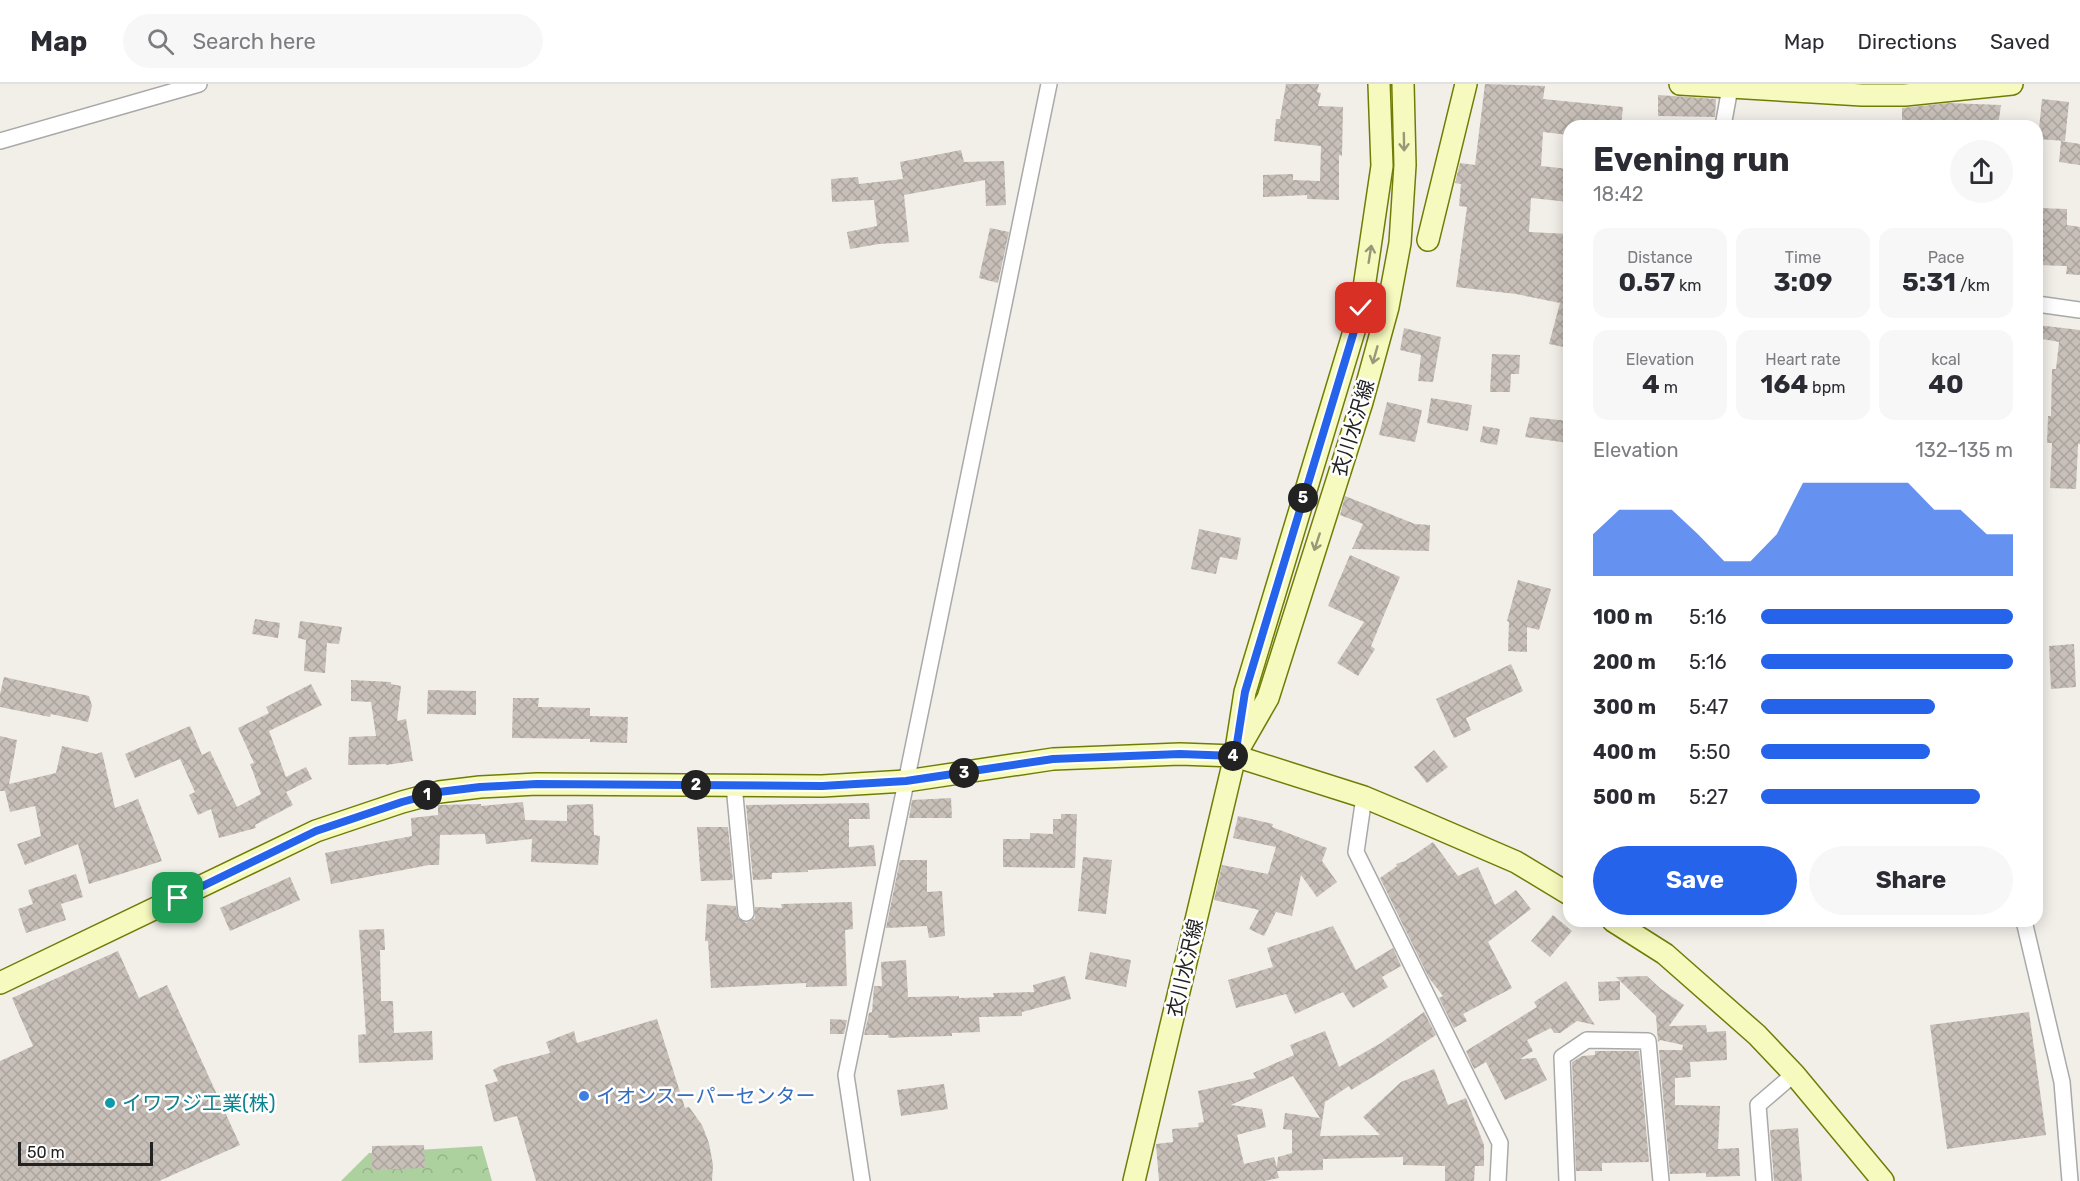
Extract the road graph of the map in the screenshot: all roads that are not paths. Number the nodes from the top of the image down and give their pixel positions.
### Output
1 (199, 84) edge
2 (1049, 84) edge
3 (1379, 84) edge
4 (1403, 84) edge
5 (1466, 84) edge
6 (1680, 84) edge
7 (2012, 84) edge
8 (1730, 88) junction
9 (1724, 120) edge
10 (0, 141) edge
11 (1428, 240) dead end
12 (2043, 305) edge
13 (2080, 310) edge
14 (1235, 756) junction
15 (906, 781) junction
16 (734, 785) junction
17 (1364, 797) junction
18 (1563, 890) edge
19 (746, 913) dead end
20 (1622, 927) edge
21 (2025, 927) edge
22 (0, 983) edge
23 (1794, 1074) junction
24 (862, 1181) edge
25 (1134, 1181) edge
26 (1497, 1181) edge
27 (1567, 1181) edge
28 (1661, 1181) edge
29 (1764, 1181) edge
30 (1882, 1181) edge
31 (2070, 1181) edge

1 - 10 street
2 - 15 street
14 -> 3 street, 衣川水沢線
4 -> 14 street, 衣川水沢線
5 - 11 street
6 - 8 street
7 - 8 street
8 - 9 street
12 - 13 street
14 - 15 street
14 - 17 street
14 - 25 street, 衣川水沢線
15 - 16 street
15 - 24 street
16 - 19 street
16 - 22 street
17 - 18 street
17 - 26 street
20 - 23 street
21 - 31 street
23 - 29 street
23 - 30 street
27 - 28 street

